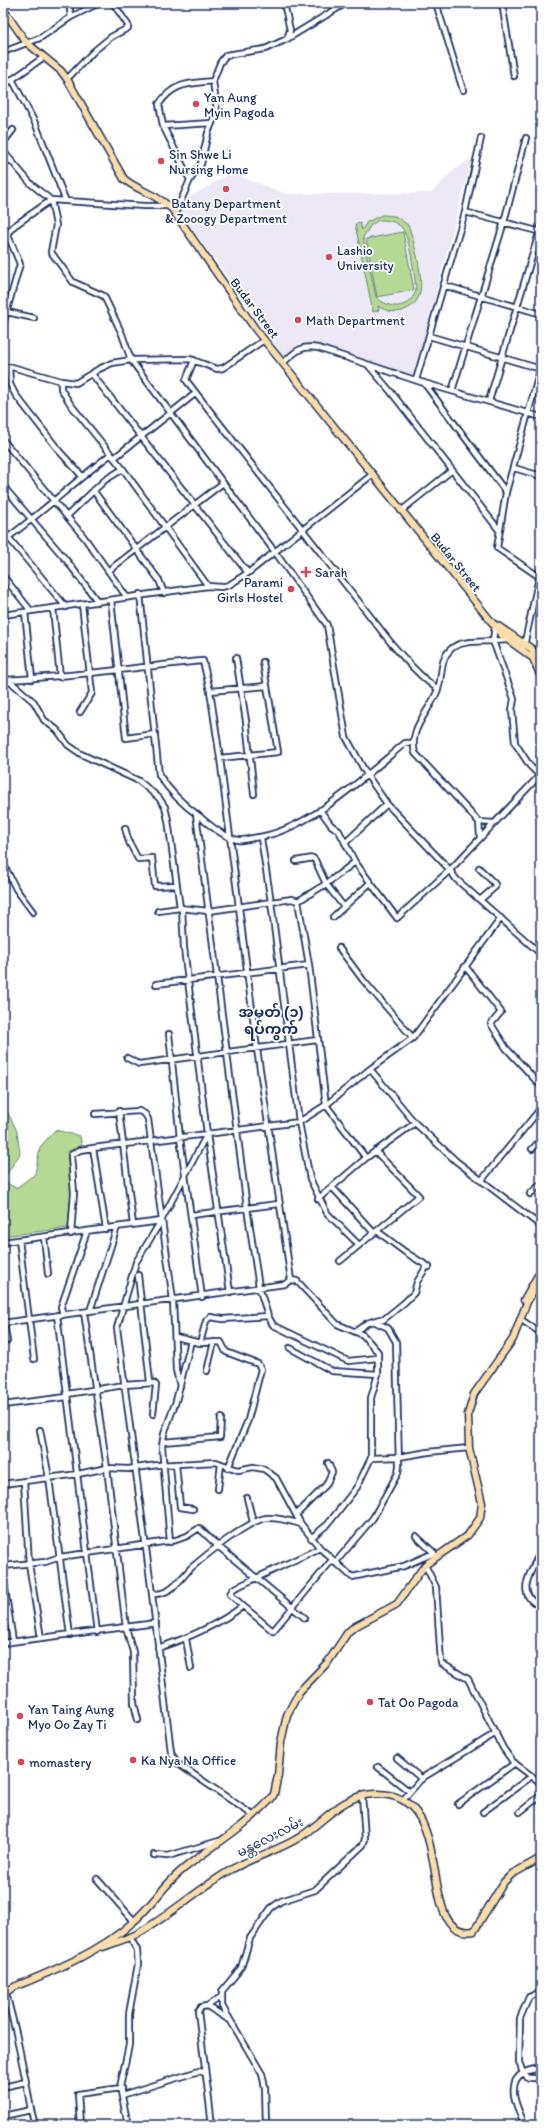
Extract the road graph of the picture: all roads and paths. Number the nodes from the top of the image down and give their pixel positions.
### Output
1 (69, 3) edge
2 (99, 3) edge
3 (112, 3) edge
4 (284, 3) edge
5 (346, 3) edge
6 (436, 3) edge
7 (502, 3) edge
8 (3, 8) edge
9 (71, 18) junction
10 (286, 39) junction
11 (26, 42) junction
12 (3, 52) edge
13 (44, 57) junction
14 (514, 76) dead end
15 (67, 79) junction
16 (12, 80) junction
17 (213, 81) junction
18 (3, 86) edge
19 (463, 90) dead end
20 (212, 123) junction
21 (163, 126) junction
22 (13, 130) dead end
23 (481, 138) dead end
24 (526, 138) dead end
25 (3, 143) edge
26 (3, 151) edge
27 (10, 160) junction
28 (3, 163) edge
29 (190, 180) junction
30 (65, 199) junction
31 (51, 200) junction
32 (170, 206) junction
33 (465, 212) junction
34 (175, 214) junction
35 (504, 222) junction
36 (541, 226) edge
37 (540, 232) edge
38 (8, 235) junction
39 (3, 238) edge
40 (443, 285) junction
41 (480, 297) junction
42 (516, 306) junction
43 (5, 314) edge
44 (541, 314) edge
45 (34, 318) dead end
46 (3, 324) edge
47 (429, 336) junction
48 (264, 340) junction
49 (467, 348) junction
50 (502, 358) junction
51 (131, 360) junction
52 (194, 360) junction
53 (283, 363) junction
54 (367, 364) junction
55 (3, 367) edge
56 (9, 367) junction
57 (541, 368) edge
58 (92, 374) junction
59 (416, 380) junction
60 (61, 382) junction
61 (424, 383) junction
62 (452, 391) junction
63 (196, 393) junction
64 (489, 401) junction
65 (528, 413) junction
66 (172, 414) junction
67 (541, 416) edge
68 (142, 437) junction
69 (3, 440) edge
70 (112, 456) junction
71 (514, 468) junction
72 (123, 469) junction
73 (451, 471) junction
74 (372, 474) junction
75 (82, 476) junction
76 (541, 476) edge
77 (223, 483) junction
78 (3, 486) edge
79 (93, 490) junction
80 (506, 492) junction
81 (54, 499) junction
82 (195, 505) junction
83 (401, 511) junction
84 (68, 516) junction
85 (32, 520) junction
86 (166, 526) junction
87 (302, 530) junction
88 (499, 530) junction
89 (3, 531) edge
90 (9, 537) junction
91 (3, 541) edge
92 (136, 548) junction
93 (275, 552) junction
94 (541, 568) edge
95 (108, 571) junction
96 (248, 573) junction
97 (3, 576) edge
98 (540, 578) edge
99 (208, 586) junction
100 (164, 593) junction
101 (140, 594) junction
102 (126, 596) junction
103 (111, 600) junction
104 (98, 602) junction
105 (82, 604) junction
106 (66, 607) junction
107 (52, 608) junction
108 (31, 611) junction
109 (25, 612) junction
110 (3, 615) edge
111 (495, 624) junction
112 (508, 640) junction
113 (493, 641) junction
114 (524, 647) junction
115 (236, 658) dead end
116 (263, 662) dead end
117 (541, 663) edge
118 (148, 666) junction
119 (119, 670) junction
120 (90, 674) junction
121 (60, 677) junction
122 (541, 678) edge
123 (32, 679) junction
124 (3, 680) edge
125 (267, 686) junction
126 (241, 689) junction
127 (438, 689) junction
128 (210, 691) junction
129 (80, 712) dead end
130 (156, 734) junction
131 (412, 743) junction
132 (541, 754) edge
133 (250, 755) junction
134 (220, 758) junction
135 (540, 774) edge
136 (367, 775) junction
137 (254, 794) dead end
138 (387, 804) junction
139 (320, 810) junction
140 (196, 814) junction
141 (479, 822) junction
142 (494, 823) junction
143 (126, 828) dead end
144 (230, 836) junction
145 (480, 837) junction
146 (261, 838) junction
147 (345, 843) junction
148 (296, 861) dead end
149 (355, 862) junction
150 (3, 863) edge
151 (479, 868) dead end
152 (450, 870) junction
153 (370, 883) junction
154 (326, 884) junction
155 (177, 885) junction
156 (480, 900) junction
157 (298, 901) junction
158 (271, 902) junction
159 (239, 906) junction
160 (344, 907) junction
161 (181, 908) junction
162 (158, 911) dead end
163 (209, 911) junction
164 (33, 912) dead end
165 (333, 917) dead end
166 (501, 918) junction
167 (339, 948) dead end
168 (541, 954) edge
169 (309, 965) junction
170 (465, 966) junction
171 (278, 969) junction
172 (247, 972) junction
173 (216, 977) junction
174 (190, 981) junction
175 (156, 984) dead end
176 (169, 1034) dead end
177 (413, 1038) junction
178 (317, 1040) junction
179 (288, 1044) junction
180 (257, 1049) junction
181 (227, 1053) junction
182 (198, 1057) junction
183 (127, 1058) dead end
184 (171, 1060) junction
185 (370, 1069) junction
186 (541, 1086) edge
187 (326, 1105) junction
188 (541, 1108) edge
189 (119, 1111) junction
190 (95, 1114) dead end
191 (299, 1122) junction
192 (415, 1123) junction
193 (268, 1126) junction
194 (237, 1130) junction
195 (207, 1134) junction
196 (180, 1138) junction
197 (541, 1140) edge
198 (151, 1142) junction
199 (123, 1146) junction
200 (93, 1148) junction
201 (532, 1149) dead end
202 (375, 1151) junction
203 (366, 1158) junction
204 (185, 1174) junction
205 (481, 1182) junction
206 (541, 1184) edge
207 (332, 1187) junction
208 (530, 1194) dead end
209 (318, 1199) junction
210 (278, 1204) junction
211 (247, 1208) junction
212 (218, 1212) junction
213 (191, 1215) junction
214 (161, 1220) junction
215 (133, 1225) junction
216 (541, 1226) edge
217 (118, 1227) junction
218 (106, 1229) junction
219 (87, 1231) junction
220 (376, 1232) junction
221 (71, 1234) junction
222 (44, 1237) junction
223 (18, 1240) junction
224 (3, 1242) edge
225 (359, 1245) junction
226 (340, 1261) dead end
227 (541, 1270) edge
228 (48, 1274) dead end
229 (138, 1275) dead end
230 (541, 1278) edge
231 (290, 1280) junction
232 (260, 1288) junction
233 (230, 1292) junction
234 (202, 1296) junction
235 (173, 1300) junction
236 (142, 1304) junction
237 (124, 1306) junction
238 (90, 1311) junction
239 (84, 1312) junction
240 (57, 1315) junction
241 (63, 1315) junction
242 (268, 1316) junction
243 (28, 1319) junction
244 (520, 1319) junction
245 (3, 1321) edge
246 (373, 1321) junction
247 (356, 1331) junction
248 (541, 1333) edge
249 (176, 1337) junction
250 (7, 1341) dead end
251 (191, 1341) junction
252 (214, 1342) junction
253 (200, 1343) junction
254 (290, 1348) dead end
255 (378, 1358) junction
256 (34, 1359) dead end
257 (207, 1371) dead end
258 (378, 1374) junction
259 (489, 1374) junction
260 (150, 1382) junction
261 (124, 1385) junction
262 (180, 1386) junction
263 (95, 1389) junction
264 (67, 1396) junction
265 (3, 1405) edge
266 (153, 1414) dead end
267 (221, 1418) dead end
268 (40, 1430) dead end
269 (163, 1442) junction
270 (469, 1448) junction
271 (399, 1457) junction
272 (370, 1458) junction
273 (328, 1463) dead end
274 (176, 1464) junction
275 (221, 1464) junction
276 (164, 1465) junction
277 (107, 1468) junction
278 (135, 1468) junction
279 (228, 1468) junction
280 (78, 1474) junction
281 (49, 1478) junction
282 (24, 1481) junction
283 (3, 1484) edge
284 (218, 1489) dead end
285 (247, 1498) dead end
286 (193, 1508) dead end
287 (296, 1515) junction
288 (253, 1522) junction
289 (301, 1524) junction
290 (416, 1536) dead end
291 (311, 1538) junction
292 (170, 1542) junction
293 (146, 1546) junction
294 (219, 1547) junction
295 (320, 1548) junction
296 (117, 1549) junction
297 (541, 1551) edge
298 (88, 1553) junction
299 (435, 1555) junction
300 (60, 1557) junction
301 (333, 1561) junction
302 (29, 1564) junction
303 (425, 1565) junction
304 (3, 1566) edge
305 (3, 1576) edge
306 (255, 1577) junction
307 (152, 1594) junction
308 (243, 1606) junction
309 (541, 1606) edge
310 (293, 1608) junction
311 (305, 1618) dead end
312 (156, 1623) junction
313 (126, 1628) junction
314 (97, 1632) junction
315 (70, 1635) junction
316 (41, 1638) junction
317 (186, 1638) junction
318 (13, 1641) junction
319 (4, 1643) edge
320 (158, 1648) junction
321 (192, 1668) dead end
322 (138, 1720) dead end
323 (496, 1733) junction
324 (397, 1758) dead end
325 (515, 1763) junction
326 (378, 1767) dead end
327 (532, 1776) junction
328 (422, 1779) junction
329 (541, 1783) edge
330 (410, 1792) junction
331 (362, 1794) junction
332 (541, 1795) edge
333 (403, 1800) junction
334 (458, 1804) dead end
335 (483, 1812) dead end
336 (520, 1812) dead end
337 (254, 1816) junction
338 (223, 1841) junction
339 (154, 1855) dead end
340 (541, 1858) edge
341 (97, 1879) dead end
342 (134, 1921) junction
343 (130, 1937) junction
344 (87, 1953) junction
345 (541, 1992) edge
346 (4, 1994) edge
347 (221, 1997) junction
348 (207, 2006) junction
349 (229, 2020) junction
350 (204, 2065) junction
351 (541, 2068) edge
352 (199, 2071) junction
353 (205, 2073) junction
354 (523, 2073) junction
355 (541, 2078) edge
356 (26, 2082) junction
357 (3, 2087) edge
358 (120, 2088) junction
359 (122, 2095) junction
360 (31, 2110) junction
361 (3, 2116) edge
362 (35, 2125) edge
363 (80, 2125) edge
364 (128, 2125) edge
365 (212, 2125) edge
366 (266, 2125) edge
367 (525, 2125) edge

1 - 9 street
2 - 9 street
3 - 15 street
4 - 10 street
5 - 10 street
6 - 19 street
7 - 14 street
8 - 11 main road
9 - 11 street
10 - 17 street
11 - 12 street
11 - 13 main road
13 - 15 main road
13 - 16 street
15 - 32 main road
16 - 18 street
16 - 30 street
17 - 20 street
17 - 21 street
20 - 21 street
20 - 29 street
21 - 29 street
22 - 25 street
23 - 33 street
24 - 35 street
26 - 27 street
27 - 28 street
27 - 31 street
29 - 34 street
30 - 31 street
30 - 32 street
31 - 38 street
31 - 51 street
32 - 34 main road, Budar Street
33 - 35 street
33 - 40 street
34 - 48 main road, Budar Street
35 - 37 street
35 - 41 street
36 - 37 street
37 - 42 street
38 - 39 street
38 - 43 street
40 - 41 street
40 - 47 street
41 - 42 street
41 - 49 street
42 - 44 street
42 - 50 street
43 - 45 street
43 - 46 street
47 - 49 street
47 - 59 street
48 - 52 street
48 - 53 main road, Budar Street
49 - 50 street
49 - 62 street
50 - 57 street
50 - 64 street
51 - 52 street
51 - 58 street
51 - 66 street
52 - 63 street
53 - 54 street
53 - 74 main road, Budar Street
54 - 59 street
54 - 73 street
55 - 56 street
56 - 60 street
56 - 75 street
57 - 65 street
58 - 60 street
58 - 68 street
59 - 61 street
60 - 70 street
61 - 62 street
61 - 80 street
62 - 64 street
63 - 66 street
63 - 87 street
64 - 65 street
65 - 67 street
65 - 71 street
66 - 68 street
66 - 77 street
68 - 70 street
68 - 82 street
69 - 81 street
70 - 72 street
70 - 75 street
71 - 76 street
71 - 80 street
72 - 79 street
72 - 86 street
73 - 83 street
73 - 88 street
74 - 83 main road, Budar Street
74 - 87 street
75 - 81 street
77 - 82 street
77 - 93 street
78 - 85 street
79 - 84 street
79 - 92 street
80 - 88 street
81 - 84 street
81 - 85 street
82 - 86 street
82 - 96 street
83 - 111 main road, Budar Street
84 - 95 street
85 - 90 street
85 - 104 street
86 - 92 street
86 - 99 street
87 - 93 street
87 - 127 street
88 - 98 street
89 - 90 street
90 - 91 street
90 - 106 street
92 - 95 street
92 - 100 street
93 - 96 street
93 - 136 street
94 - 98 street
95 - 102 street
96 - 99 street
97 - 108 street
98 - 114 street
99 - 100 street
100 - 101 street
101 - 102 street
101 - 118 street
102 - 103 street
103 - 104 street
103 - 119 street
104 - 105 street
105 - 106 street
105 - 120 street
106 - 107 street
107 - 108 street
107 - 121 street
108 - 109 street
109 - 110 street
109 - 123 street
111 - 112 main road
111 - 113 street
111 - 114 main road
112 - 113 street
112 - 114 main road
113 - 127 street
113 - 135 street
114 - 117 main road
114 - 122 main road
115 - 126 street
116 - 125 street
118 - 119 street
118 - 128 street
118 - 130 street
119 - 120 street
119 - 130 street
120 - 121 street
120 - 129 street
121 - 123 street
123 - 124 street
124 - 155 street
125 - 126 street
125 - 133 street
126 - 128 street
126 - 133 street
127 - 131 street
128 - 134 street
130 - 140 street
131 - 136 street
131 - 141 street
132 - 135 main road
133 - 134 street
133 - 137 street
134 - 144 street
135 - 142 street
136 - 138 street
136 - 139 street
138 - 147 street
138 - 152 street
139 - 146 street
139 - 147 street
140 - 144 street
140 - 163 street
141 - 142 street
141 - 145 street
142 - 145 street
143 - 155 street
144 - 146 street
144 - 159 street
145 - 152 street
146 - 158 street
147 - 149 street
148 - 154 street
149 - 153 street
149 - 154 street
150 - 164 street
151 - 156 street
152 - 153 street
152 - 156 street
153 - 160 street
154 - 157 street
154 - 160 street
155 - 161 street
156 - 166 street
157 - 158 street
157 - 169 street
158 - 159 street
158 - 171 street
159 - 163 street
159 - 172 street
160 - 165 street
161 - 162 street
161 - 163 street
161 - 174 street
163 - 173 street
166 - 168 street
166 - 170 street
167 - 177 street
169 - 171 street
169 - 178 street
170 - 177 street
170 - 186 street
171 - 172 street
171 - 179 street
172 - 173 street
172 - 180 street
173 - 174 street
173 - 181 street
174 - 175 street
174 - 182 street
176 - 184 street
177 - 185 street
178 - 179 street
178 - 187 street
179 - 180 street
179 - 191 street
180 - 181 street
180 - 193 street
181 - 182 street
181 - 194 street
182 - 184 street
182 - 195 street
183 - 184 street
184 - 196 street
185 - 187 street
185 - 192 street
187 - 191 street
187 - 203 street
188 - 205 street
189 - 190 street
189 - 198 street
189 - 199 street
191 - 193 street
191 - 209 street
192 - 202 street
192 - 205 street
193 - 194 street
193 - 210 street
194 - 195 street
194 - 211 street
195 - 196 street
195 - 204 street
195 - 212 street
196 - 198 street
196 - 204 street
197 - 201 street
198 - 199 street
198 - 214 street
199 - 200 street
199 - 215 street
200 - 218 street
200 - 221 street
202 - 203 street
202 - 220 street
203 - 207 street
204 - 213 street
204 - 214 street
205 - 216 street
206 - 208 street
207 - 209 street
207 - 220 street
209 - 225 street
210 - 211 street
210 - 231 street
211 - 212 street
211 - 232 street
212 - 213 street
212 - 233 street
213 - 234 street
214 - 215 street
214 - 235 street
214 - 237 street
215 - 217 street
217 - 218 street
217 - 238 street
218 - 219 street
219 - 221 street
219 - 241 street
220 - 225 street
220 - 246 street
221 - 222 street
222 - 223 street
222 - 228 street
223 - 224 street
223 - 243 street
225 - 226 street
227 - 259 main road
229 - 236 street
230 - 244 main road
231 - 232 street
231 - 247 street
232 - 233 street
232 - 242 street
233 - 234 street
234 - 235 street
235 - 236 street
235 - 249 street
236 - 237 street
236 - 260 street
237 - 238 street
237 - 261 street
238 - 239 street
239 - 241 street
239 - 263 street
240 - 241 street
240 - 243 street
240 - 264 street
242 - 253 street
242 - 255 street
243 - 245 street
243 - 256 street
244 - 248 street
244 - 259 main road
245 - 250 street
246 - 247 street
246 - 271 street
247 - 255 street
249 - 251 street
249 - 262 street
251 - 253 street
251 - 262 street
252 - 253 street
252 - 257 street
252 - 279 street
254 - 258 street
255 - 258 street
258 - 272 street
259 - 270 main road
260 - 261 street
260 - 266 street
261 - 263 street
261 - 278 street
262 - 269 street
263 - 264 street
263 - 277 street
264 - 265 street
264 - 280 street
267 - 269 street
268 - 281 street
269 - 276 street
270 - 271 street
270 - 299 main road
271 - 272 street
271 - 301 street
272 - 291 street
273 - 287 street
274 - 275 street
274 - 276 street
274 - 286 street
275 - 279 street
275 - 284 street
276 - 278 street
276 - 292 street
277 - 278 street
277 - 280 street
277 - 296 street
278 - 293 street
279 - 287 street
280 - 281 street
280 - 298 street
281 - 282 street
281 - 300 street
282 - 283 street
282 - 302 street
285 - 288 street
287 - 289 street
288 - 289 street
288 - 294 street
289 - 291 street
290 - 299 street
291 - 295 street
292 - 293 street
292 - 294 street
293 - 296 street
293 - 307 street
294 - 306 street
294 - 307 street
295 - 301 street
295 - 306 street
296 - 298 street
296 - 313 street
297 - 309 street
298 - 300 street
298 - 314 street
299 - 301 street
299 - 303 main road
300 - 302 street
300 - 315 street
301 - 310 street
302 - 304 street
302 - 316 street
303 - 323 street
303 - 337 main road
305 - 318 street
306 - 308 street
306 - 310 street
307 - 312 street
308 - 310 street
308 - 317 street
310 - 311 street
312 - 313 street
312 - 320 street
313 - 314 street
313 - 322 street
314 - 315 street
315 - 316 street
316 - 318 street
317 - 320 street
317 - 321 street
318 - 319 street
320 - 337 street
323 - 325 street
323 - 328 street
324 - 328 street
325 - 327 street
325 - 334 street
326 - 330 street
327 - 329 street
327 - 335 street
328 - 330 street
330 - 333 street
331 - 333 main road, မန္တလေးလမ်း
331 - 343 main road, မန္တလေးလမ်း
331 - 347 street
332 - 336 street
333 - 340 main road, မန္တလေးလမ်း
337 - 338 main road
338 - 339 street
338 - 342 main road
341 - 342 street
342 - 344 main road
343 - 344 main road, မန္တလေးလမ်း
343 - 358 street
344 - 346 main road
345 - 354 street
346 - 356 street
347 - 348 street
347 - 349 street
348 - 349 street
348 - 350 street
349 - 366 street
350 - 352 street
350 - 353 street
351 - 354 street
352 - 353 street
352 - 359 street
353 - 365 street
354 - 355 street
354 - 367 street
356 - 357 street
356 - 360 street
358 - 359 street
358 - 363 street
359 - 364 street
360 - 361 street
360 - 362 street

